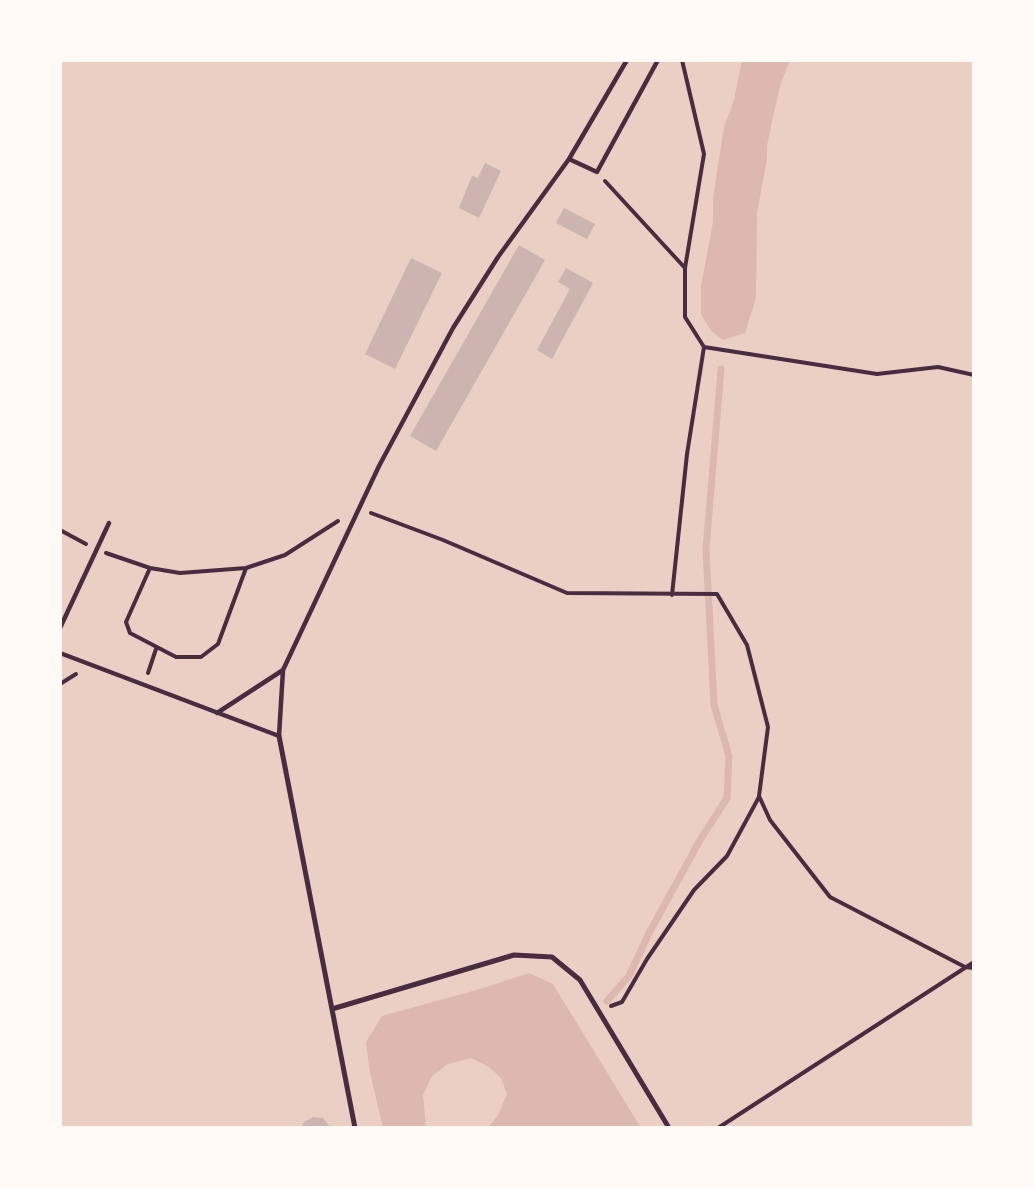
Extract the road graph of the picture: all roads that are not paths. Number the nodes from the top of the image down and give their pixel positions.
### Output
1 (627, 60) edge
2 (658, 60) edge
3 (569, 159) junction
4 (109, 523) dead end
5 (60, 628) edge
6 (60, 653) edge
7 (283, 670) junction
8 (218, 712) junction
9 (279, 736) junction
10 (332, 1009) junction
11 (355, 1128) edge
12 (669, 1128) edge

1 - 3 lane
2 - 3 lane
3 - 7 lane
4 - 5 lane
6 - 8 lane
7 - 8 lane
7 - 9 lane
8 - 9 lane
9 - 10 street
10 - 11 street
10 - 12 street

